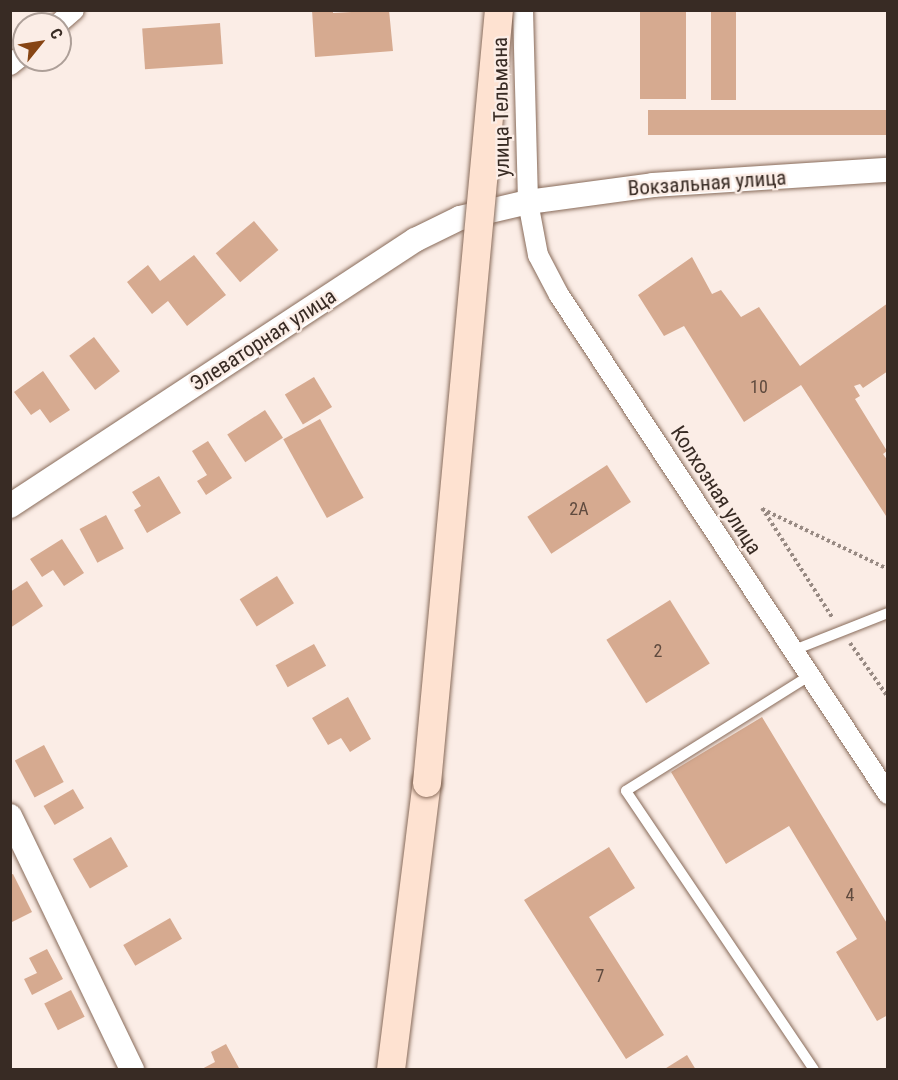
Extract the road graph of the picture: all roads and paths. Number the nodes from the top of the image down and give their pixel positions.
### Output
1 (499, 10) edge
2 (523, 10) edge
3 (888, 170) edge
4 (528, 202) junction
5 (10, 506) edge
6 (888, 568) edge
7 (888, 612) edge
8 (842, 632) junction
9 (794, 650) junction
10 (809, 676) junction
11 (888, 697) edge
12 (888, 794) edge
13 (10, 816) edge
14 (390, 1068) edge
15 (132, 1070) edge
16 (814, 1070) edge

1 - 14 main road, bridge
2 - 4 street, улица Тельмана
3 - 4 street, Вокзальная улица
4 - 5 street, Элеваторная улица
4 - 9 street, Колхозная улица
6 - 8 path
7 - 8 lane
8 - 9 lane
8 - 11 path
9 - 10 street, Колхозная улица
10 - 12 street, Колхозная улица
10 - 16 lane
13 - 15 street

